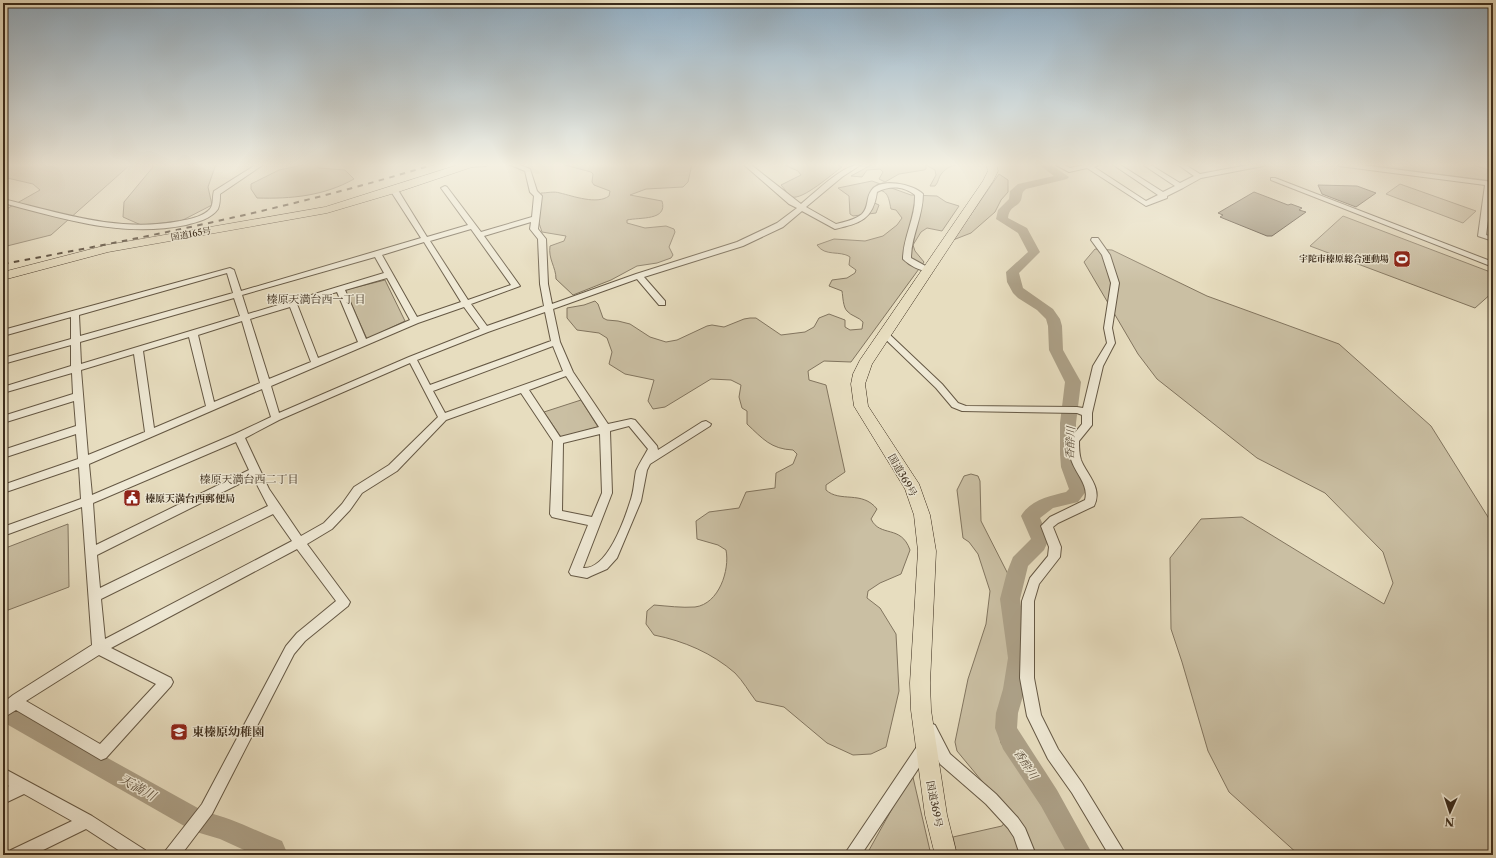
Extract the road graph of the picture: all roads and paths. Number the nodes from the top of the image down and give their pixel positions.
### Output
1 (12, 204) edge
2 (216, 204) edge
3 (347, 204) edge
4 (403, 204) edge
5 (456, 204) edge
6 (537, 204) edge
7 (796, 204) edge
8 (806, 204) edge
9 (872, 204) edge
10 (919, 204) edge
11 (972, 204) edge
12 (1337, 204) edge
13 (1487, 204) edge
14 (802, 207) junction
15 (534, 219) junction
16 (472, 226) junction
17 (167, 227) junction
18 (479, 235) junction
19 (1493, 238) edge
20 (165, 239) junction
21 (426, 240) junction
22 (1095, 240) dead end
23 (378, 254) junction
24 (1493, 265) edge
25 (927, 269) junction
26 (390, 274) junction
27 (3, 276) edge
28 (639, 276) junction
29 (340, 289) junction
30 (238, 294) junction
31 (466, 303) junction
32 (662, 303) dead end
33 (292, 304) junction
34 (550, 308) junction
35 (75, 314) junction
36 (244, 318) junction
37 (415, 321) junction
38 (485, 330) junction
39 (3, 333) edge
40 (193, 334) junction
41 (884, 334) junction
42 (76, 340) junction
43 (556, 342) junction
44 (363, 343) junction
45 (138, 350) junction
46 (412, 359) junction
47 (3, 361) edge
48 (316, 364) junction
49 (76, 368) junction
50 (568, 372) junction
51 (266, 385) junction
52 (429, 389) junction
53 (3, 390) edge
54 (524, 390) junction
55 (78, 396) junction
56 (210, 408) junction
57 (1076, 411) junction
58 (276, 418) junction
59 (444, 418) junction
60 (3, 420) edge
61 (706, 424) dead end
62 (82, 428) junction
63 (605, 428) junction
64 (150, 433) junction
65 (239, 437) junction
66 (558, 441) junction
67 (3, 454) edge
68 (85, 461) junction
69 (648, 461) junction
70 (254, 472) junction
71 (3, 489) edge
72 (87, 502) junction
73 (275, 508) junction
74 (595, 522) junction
75 (3, 532) edge
76 (299, 543) junction
77 (92, 552) junction
78 (96, 596) junction
79 (99, 648) junction
80 (15, 702) junction
81 (921, 710) junction
82 (3, 712) edge
83 (925, 747) junction
84 (3, 775) edge
85 (23, 787) junction
86 (3, 796) edge
87 (87, 821) junction
88 (16, 855) edge
89 (140, 855) edge
90 (171, 855) edge
91 (852, 855) edge
92 (946, 855) edge
93 (1028, 855) edge
94 (1118, 855) edge

1 - 17 street
2 - 17 street
3 - 20 highway, 国道165号
4 - 21 street
5 - 16 street
6 - 15 street
7 - 14 street
8 - 14 street
9 - 14 street
10 - 25 street
11 - 25 highway, 国道369号
12 - 24 street
13 - 19 street
14 - 28 street
15 - 18 street
15 - 34 street
16 - 18 street
16 - 21 street
17 - 20 street
18 - 31 street
20 - 27 highway, 国道165号
21 - 23 street
21 - 31 street
22 - 57 street
23 - 26 street
23 - 30 street
25 - 41 highway, 国道369号
26 - 29 street
26 - 37 street
28 - 32 street
28 - 34 street
29 - 33 street
29 - 44 street
30 - 35 street
30 - 36 street
30 - 42 street
31 - 37 street
31 - 38 street
33 - 36 street
33 - 48 street
34 - 38 street
34 - 43 street
35 - 39 street
35 - 42 street
36 - 40 street
36 - 51 street
37 - 44 street
38 - 46 street
40 - 45 street
40 - 56 street
41 - 57 street
41 - 81 highway, 国道369号
42 - 47 street
42 - 49 street
43 - 50 street
43 - 52 street
44 - 48 street
45 - 49 street
45 - 64 street
46 - 52 street
46 - 58 street
48 - 51 street
49 - 53 street
49 - 55 street
50 - 54 street
50 - 63 street
51 - 56 street
51 - 58 street
52 - 59 street
54 - 59 street
54 - 66 street
55 - 60 street
55 - 62 street
56 - 64 street
57 - 94 street
58 - 65 street
59 - 76 street
61 - 69 street
62 - 67 street
62 - 68 street
63 - 66 street
63 - 69 street
63 - 74 street
64 - 68 street
65 - 70 street
65 - 72 street
66 - 74 street
68 - 71 street
68 - 72 street
69 - 74 street
70 - 73 street
70 - 77 street
72 - 75 street
72 - 77 street
73 - 76 street
73 - 78 street
76 - 79 street
76 - 90 street
77 - 78 street
78 - 79 street
79 - 80 street
79 - 80 street
80 - 82 street
81 - 83 highway, 国道369号
81 - 93 street
83 - 91 street
83 - 92 highway, 国道369号
84 - 85 street
85 - 86 street
85 - 87 street
87 - 88 street
87 - 89 street

